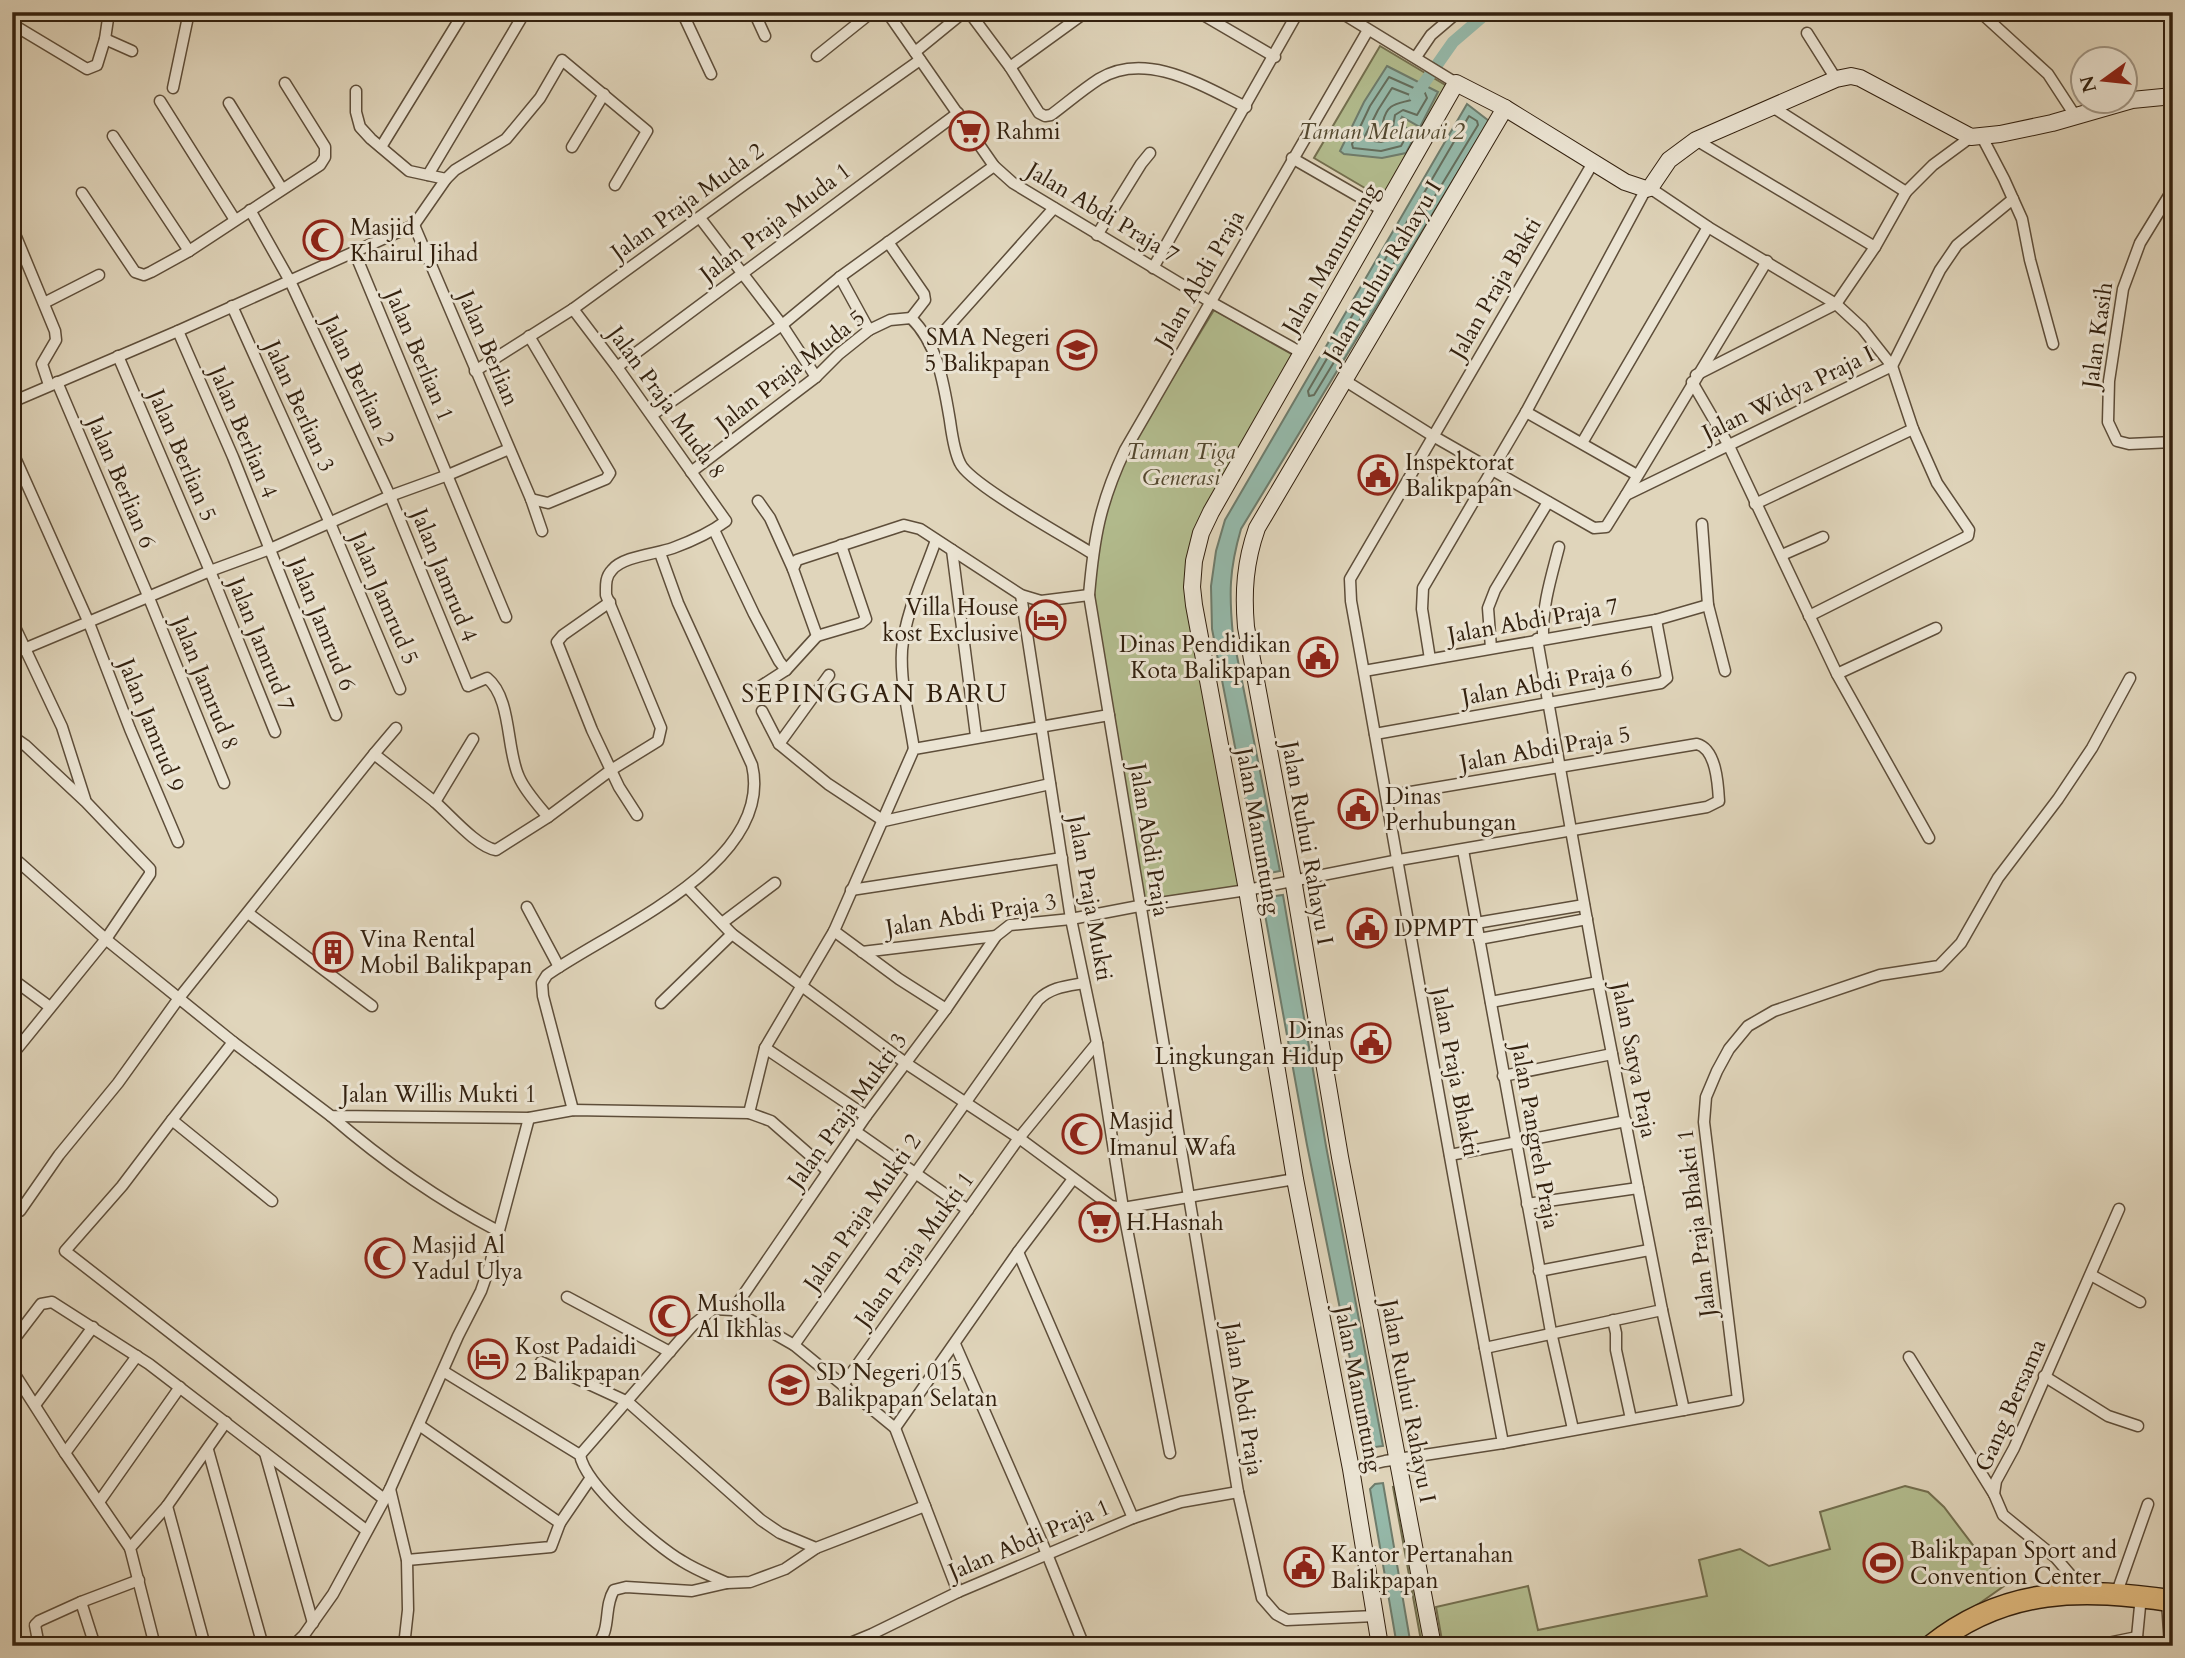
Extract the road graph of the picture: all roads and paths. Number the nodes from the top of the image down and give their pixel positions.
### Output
1 (109, 12) edge
2 (189, 12) edge
3 (464, 12) edge
4 (682, 12) edge
5 (754, 12) edge
6 (872, 12) edge
7 (887, 12) edge
8 (967, 12) edge
9 (1086, 12) edge
10 (1198, 12) edge
11 (1226, 12) edge
12 (1298, 12) edge
13 (1340, 12) edge
14 (1458, 12) edge
15 (1980, 12) edge
16 (522, 17) dead end
17 (1995, 17) edge
18 (12, 24) edge
19 (1220, 24) junction
20 (1368, 30) junction
21 (1807, 33) dead end
22 (765, 36) dead end
23 (105, 39) junction
24 (132, 51) dead end
25 (817, 56) dead end
26 (918, 56) junction
27 (1275, 57) junction
28 (1416, 57) junction
29 (1010, 67) junction
30 (711, 74) dead end
31 (1836, 79) junction
32 (1453, 81) junction
33 (285, 83) dead end
34 (173, 88) dead end
35 (356, 91) dead end
36 (604, 94) junction
37 (2173, 96) edge
38 (160, 101) dead end
39 (229, 103) dead end
40 (1501, 105) junction
41 (1771, 106) junction
42 (1246, 107) junction
43 (958, 113) junction
44 (2076, 117) junction
45 (113, 136) dead end
46 (1977, 137) junction
47 (12, 140) edge
48 (1696, 140) junction
49 (381, 146) junction
50 (572, 147) dead end
51 (1150, 153) dead end
52 (1296, 154) junction
53 (1594, 161) junction
54 (12, 164) edge
55 (994, 166) junction
56 (428, 175) junction
57 (446, 179) junction
58 (615, 185) dead end
59 (282, 189) junction
60 (1648, 189) junction
61 (2173, 189) edge
62 (1906, 192) junction
63 (82, 193) dead end
64 (2013, 198) junction
65 (250, 210) junction
66 (1058, 210) junction
67 (1384, 211) junction
68 (700, 218) junction
69 (235, 220) junction
70 (414, 225) junction
71 (1708, 227) junction
72 (12, 228) edge
73 (1097, 235) junction
74 (888, 242) junction
75 (1875, 247) junction
76 (188, 251) junction
77 (354, 251) junction
78 (1767, 261) junction
79 (1153, 268) junction
80 (741, 273) junction
81 (99, 275) dead end
82 (839, 277) junction
83 (290, 281) junction
84 (1209, 301) junction
85 (44, 303) junction
86 (1836, 304) junction
87 (232, 306) junction
88 (573, 309) junction
89 (911, 318) junction
90 (782, 326) junction
91 (869, 330) junction
92 (178, 331) junction
93 (529, 336) junction
94 (2053, 344) dead end
95 (932, 348) junction
96 (1302, 353) junction
97 (118, 356) junction
98 (1892, 366) junction
99 (617, 367) junction
100 (475, 371) junction
101 (816, 377) junction
102 (1694, 379) junction
103 (1344, 380) junction
104 (53, 383) junction
105 (12, 402) edge
106 (1526, 412) junction
107 (652, 415) junction
108 (1913, 429) junction
109 (1433, 436) junction
110 (2173, 442) edge
111 (1582, 443) junction
112 (1728, 444) junction
113 (509, 449) junction
114 (12, 451) edge
115 (1492, 469) junction
116 (691, 472) junction
117 (448, 475) junction
118 (1637, 475) junction
119 (1626, 495) junction
120 (390, 496) junction
121 (531, 499) junction
122 (758, 501) dead end
123 (1548, 502) junction
124 (1755, 504) junction
125 (330, 523) junction
126 (1702, 524) dead end
127 (715, 530) junction
128 (542, 531) dead end
129 (1823, 537) dead end
130 (936, 540) junction
131 (841, 545) junction
132 (1559, 547) dead end
133 (270, 550) junction
134 (952, 550) junction
135 (660, 553) junction
136 (1093, 554) junction
137 (1782, 555) junction
138 (793, 569) junction
139 (210, 571) junction
140 (1021, 595) junction
141 (1089, 595) junction
142 (149, 598) junction
143 (1351, 601) joint
144 (610, 602) junction
145 (1709, 605) junction
146 (1809, 616) junction
147 (506, 617) dead end
148 (1656, 620) junction
149 (12, 621) edge
150 (89, 623) junction
151 (1937, 628) dead end
152 (817, 636) junction
153 (1540, 639) junction
154 (1491, 648) junction
155 (24, 650) junction
156 (12, 654) edge
157 (1430, 659) junction
158 (786, 670) junction
159 (1364, 671) junction
160 (1725, 671) dead end
161 (1837, 674) junction
162 (829, 675) dead end
163 (2130, 678) dead end
164 (761, 686) dead end
165 (400, 689) dead end
166 (1549, 703) junction
167 (762, 711) dead end
168 (336, 715) dead end
169 (1109, 715) junction
170 (1043, 727) junction
171 (396, 728) dead end
172 (275, 732) dead end
173 (1376, 734) junction
174 (12, 736) edge
175 (976, 736) junction
176 (473, 739) dead end
177 (779, 744) junction
178 (914, 749) junction
179 (374, 754) junction
180 (1561, 768) junction
181 (611, 770) junction
182 (225, 783) dead end
183 (1050, 784) junction
184 (1387, 796) junction
185 (86, 802) junction
186 (435, 802) junction
187 (1680, 811) joint
188 (637, 815) dead end
189 (548, 817) junction
190 (884, 821) junction
191 (1571, 831) junction
192 (1929, 838) dead end
193 (178, 842) dead end
194 (1463, 850) junction
195 (12, 856) edge
196 (1062, 858) junction
197 (1399, 860) junction
198 (1289, 880) junction
199 (775, 883) dead end
200 (687, 887) junction
201 (1253, 888) junction
202 (851, 890) junction
203 (1584, 905) junction
204 (1139, 906) junction
205 (527, 907) dead end
206 (248, 913) junction
207 (1071, 919) junction
208 (1587, 919) junction
209 (722, 923) junction
210 (1476, 923) junction
211 (834, 931) junction
212 (732, 933) junction
213 (996, 936) junction
214 (1479, 939) junction
215 (107, 940) junction
216 (862, 952) junction
217 (559, 967) junction
218 (12, 979) edge
219 (1598, 982) junction
220 (1084, 983) junction
221 (802, 986) junction
222 (179, 998) junction
223 (1491, 1002) junction
224 (661, 1003) dead end
225 (372, 1006) dead end
226 (50, 1007) junction
227 (946, 1009) junction
228 (12, 1034) edge
229 (23, 1041) junction
230 (233, 1042) junction
231 (1097, 1043) junction
232 (765, 1048) junction
233 (1612, 1054) junction
234 (12, 1055) edge
235 (907, 1064) junction
236 (1503, 1076) junction
237 (965, 1103) junction
238 (573, 1110) junction
239 (749, 1113) junction
240 (331, 1116) junction
241 (866, 1116) junction
242 (529, 1118) junction
243 (172, 1120) junction
244 (1626, 1121) junction
245 (855, 1131) junction
246 (1019, 1138) junction
247 (1515, 1141) junction
248 (1450, 1155) junction
249 (827, 1170) junction
250 (915, 1173) junction
251 (1073, 1179) junction
252 (1295, 1179) junction
253 (1637, 1188) junction
254 (1189, 1197) junction
255 (272, 1201) dead end
256 (1527, 1204) junction
257 (1123, 1208) junction
258 (2119, 1209) dead end
259 (968, 1210) junction
260 (20, 1211) dead end
261 (498, 1231) junction
262 (1649, 1250) junction
263 (1018, 1252) junction
264 (1539, 1271) junction
265 (2091, 1275) junction
266 (567, 1297) dead end
267 (2140, 1302) dead end
268 (733, 1310) junction
269 (1662, 1310) junction
270 (1613, 1320) junction
271 (93, 1327) junction
272 (1551, 1332) junction
273 (12, 1342) edge
274 (956, 1344) junction
275 (793, 1345) junction
276 (1485, 1348) junction
277 (670, 1352) junction
278 (137, 1356) junction
279 (1909, 1357) dead end
280 (541, 1362) dead end
281 (12, 1370) edge
282 (443, 1371) junction
283 (2044, 1376) junction
284 (843, 1385) junction
285 (180, 1387) junction
286 (628, 1402) junction
287 (35, 1405) junction
288 (1684, 1410) junction
289 (1631, 1419) junction
290 (226, 1422) junction
291 (419, 1425) junction
292 (2138, 1426) dead end
293 (895, 1428) junction
294 (1573, 1429) junction
295 (1503, 1443) junction
296 (208, 1450) junction
297 (65, 1453) junction
298 (265, 1453) junction
299 (1170, 1453) dead end
300 (580, 1455) junction
301 (1390, 1460) junction
302 (1357, 1467) junction
303 (590, 1479) junction
304 (1238, 1492) junction
305 (387, 1494) junction
306 (1994, 1494) junction
307 (99, 1502) junction
308 (2148, 1504) dead end
309 (167, 1506) junction
310 (925, 1506) junction
311 (1132, 1518) junction
312 (560, 1523) junction
313 (366, 1530) junction
314 (130, 1548) junction
315 (816, 1548) junction
316 (1047, 1554) junction
317 (407, 1560) junction
318 (139, 1580) junction
319 (727, 1583) junction
320 (958, 1592) junction
321 (2085, 1592) junction
322 (2116, 1595) junction
323 (2141, 1596) junction
324 (2170, 1601) edge
325 (81, 1602) junction
326 (1375, 1616) junction
327 (313, 1623) junction
328 (2170, 1624) edge
329 (2138, 1641) edge
330 (39, 1646) edge
331 (95, 1646) edge
332 (155, 1646) edge
333 (205, 1646) edge
334 (263, 1646) edge
335 (293, 1646) edge
336 (404, 1646) edge
337 (596, 1646) edge
338 (843, 1646) edge
339 (1084, 1646) edge
340 (1380, 1646) edge
341 (1433, 1646) edge
342 (1931, 1646) edge
343 (2093, 1646) edge
344 (2170, 1646) edge

1 - 23 street
2 - 34 street
3 - 49 street
4 - 30 street
5 - 22 street
6 - 25 street
7 - 26 street, Jalan Abdi Praja 7
8 - 26 street, Jalan Praja Muda 2
8 - 29 street
9 - 29 street
10 - 19 street
11 - 19 street
12 - 27 street
13 - 20 street
14 - 28 street
15 - 17 street
16 - 56 street
17 - 44 street
18 - 23 street
19 - 27 street
20 - 28 street
20 - 52 street, Jalan Abdi Praja
21 - 31 street
23 - 24 street
26 - 43 street, Jalan Abdi Praja 7
26 - 68 street, Jalan Praja Muda 2
27 - 42 street
28 - 32 street
29 - 42 street
31 - 41 street
31 - 46 street
32 - 40 street
32 - 67 street, Jalan Manuntung
33 - 59 street
35 - 49 street
36 - 50 street
36 - 57 street
36 - 58 street
37 - 44 street
38 - 69 street
39 - 59 street
40 - 53 street
40 - 103 street, Jalan Ruhui Rahayu I
41 - 48 street
41 - 62 street
42 - 79 street
43 - 55 street, Jalan Abdi Praja 7
43 - 80 street, Jalan Praja Muda 1
44 - 46 street
45 - 76 street
46 - 62 street
46 - 64 street
47 - 54 street
48 - 60 street
48 - 75 street
49 - 56 street
51 - 73 street
52 - 67 street
52 - 84 street, Jalan Abdi Praja
53 - 60 street
53 - 109 street, Jalan Praja Bakti
55 - 66 street, Jalan Abdi Praja 7
55 - 74 street, Jalan Abdi Praja 7
56 - 57 street
57 - 70 street
59 - 65 street
60 - 71 street
60 - 106 street
61 - 110 street, Jalan Kasih
62 - 75 street
63 - 76 street
64 - 94 street
64 - 98 street, Jalan Widya Praja I
65 - 69 street
65 - 83 street, Jalan Berlian 2
66 - 73 street, Jalan Abdi Praja 7
66 - 95 street
67 - 96 street, Jalan Manuntung
68 - 80 street
68 - 88 street, Jalan Praja Muda 2
69 - 76 street
70 - 77 street
70 - 100 street, Jalan Berlian
71 - 78 street
71 - 111 street
72 - 85 street
73 - 79 street, Jalan Abdi Praja 7
74 - 82 street, Jalan Abdi Praja 7
74 - 89 street
75 - 86 street
77 - 83 street
77 - 117 street, Jalan Berlian 1
78 - 86 street
78 - 102 street
79 - 84 street, Jalan Abdi Praja 7
80 - 90 street
80 - 99 street, Jalan Praja Muda 1
81 - 85 street
82 - 90 street, Jalan Abdi Praja 7
82 - 91 street
83 - 87 street
83 - 120 street, Jalan Berlian 2
84 - 96 street, Jalan Abdi Praja 7
84 - 136 street, Jalan Abdi Praja
85 - 104 street
86 - 98 street
86 - 102 street
87 - 92 street
87 - 125 street, Jalan Berlian 3
88 - 93 street, Jalan Praja Muda 2
88 - 99 street, Jalan Praja Muda 8
89 - 91 street, Jalan Praja Muda 5
89 - 95 street
90 - 101 street
90 - 107 street, Jalan Abdi Praja 7
91 - 101 street, Jalan Praja Muda 5
92 - 97 street
92 - 133 street, Jalan Berlian 4
93 - 100 street, Jalan Praja Muda 2
93 - 121 street
95 - 136 street
96 - 201 street, Jalan Manuntung
97 - 104 street
97 - 139 street, Jalan Berlian 5
98 - 108 street
98 - 112 street, Jalan Widya Praja I
99 - 107 street, Jalan Praja Muda 8
100 - 113 street, Jalan Berlian
101 - 116 street, Jalan Praja Muda 5
102 - 112 street
102 - 118 street
103 - 109 street
103 - 198 street, Jalan Ruhui Rahayu I
104 - 105 street
104 - 142 street, Jalan Berlian 6
106 - 111 street
106 - 115 street
107 - 116 street, Jalan Praja Muda 8
108 - 124 street
108 - 146 street
109 - 115 street
109 - 143 street, Jalan Praja Bakti
111 - 118 street
112 - 119 street, Jalan Widya Praja I
112 - 124 street
113 - 117 street
113 - 121 street, Jalan Berlian
114 - 150 street, Jalan Jamrud 9
115 - 123 street
115 - 157 street
116 - 127 street, Jalan Praja Muda 8
117 - 120 street
117 - 147 street, Jalan Berlian 1
118 - 119 street
119 - 123 street
120 - 125 street
120 - 189 street, Jalan Jamrud 4
121 - 128 street, Jalan Berlian
122 - 138 street
123 - 154 street
124 - 137 street
125 - 133 street
125 - 165 street, Jalan Jamrud 5
126 - 145 street
127 - 135 street
127 - 158 street
129 - 137 street
130 - 131 street
130 - 134 street
130 - 178 street
131 - 138 street
131 - 152 street
132 - 153 street, Jalan Satya Praja
133 - 139 street
133 - 168 street, Jalan Jamrud 6
134 - 140 street
134 - 175 street
135 - 144 street
135 - 200 street
136 - 141 street, Jalan Abdi Praja
137 - 146 street
138 - 152 street
139 - 142 street
139 - 172 street, Jalan Jamrud 7
140 - 141 street
140 - 170 street, Jalan Praja Mukti
141 - 169 street, Jalan Abdi Praja
142 - 150 street
142 - 182 street, Jalan Jamrud 8
143 - 159 street, Jalan Praja Bhakti
144 - 181 street
144 - 181 street
145 - 148 street, Jalan Abdi Praja 7
145 - 160 street
146 - 161 street
148 - 153 street, Jalan Abdi Praja 7
148 - 166 street, Jalan Abdi Praja 6
149 - 155 street
150 - 155 street
150 - 193 street, Jalan Jamrud 9
151 - 161 street
152 - 158 street
153 - 154 street, Jalan Abdi Praja 7
153 - 166 street, Jalan Satya Praja
154 - 157 street, Jalan Abdi Praja 7
155 - 156 street
155 - 185 street
157 - 159 street, Jalan Abdi Praja 7
158 - 164 street
159 - 173 street, Jalan Praja Bhakti
161 - 192 street
162 - 177 street
163 - 288 street, Jalan Praja Bhakti 1
166 - 173 street, Jalan Abdi Praja 6
166 - 180 street, Jalan Satya Praja
167 - 177 street
169 - 170 street
169 - 204 street, Jalan Abdi Praja
170 - 175 street
170 - 183 street, Jalan Praja Mukti
171 - 179 street
173 - 184 street, Jalan Praja Bhakti
174 - 185 street
175 - 178 street
176 - 186 street
177 - 190 street
178 - 190 street
179 - 186 street
179 - 206 street
180 - 184 street, Jalan Abdi Praja 5
180 - 187 street, Jalan Abdi Praja 5
180 - 191 street, Jalan Satya Praja
181 - 188 street
181 - 189 street
183 - 190 street
183 - 196 street, Jalan Praja Mukti
184 - 197 street, Jalan Praja Bhakti
185 - 215 street
186 - 189 street
187 - 191 street, Jalan Abdi Praja 3
190 - 202 street
191 - 194 street, Jalan Abdi Praja 3
191 - 203 street, Jalan Satya Praja
194 - 197 street, Jalan Abdi Praja 3
194 - 210 street, Jalan Pangreh Praja
195 - 215 street, Jalan Willis Mukti 1
196 - 202 street
196 - 207 street, Jalan Praja Mukti
197 - 198 street, Jalan Abdi Praja 3
197 - 248 street, Jalan Praja Bhakti
198 - 201 street, Jalan Abdi Praja 3
198 - 301 street, Jalan Ruhui Rahayu I
199 - 209 street
200 - 209 street
200 - 217 street
201 - 204 street, Jalan Abdi Praja 3
201 - 252 street, Jalan Manuntung
202 - 211 street
203 - 208 street, Jalan Satya Praja
203 - 210 street
204 - 207 street, Jalan Abdi Praja 3
204 - 254 street, Jalan Abdi Praja
205 - 217 street
206 - 222 street
206 - 225 street
207 - 213 street, Jalan Abdi Praja 3
207 - 220 street, Jalan Praja Mukti
208 - 214 street
208 - 219 street, Jalan Satya Praja
209 - 212 street
210 - 214 street, Jalan Pangreh Praja
211 - 216 street
211 - 221 street
212 - 221 street
212 - 224 street
213 - 216 street, Jalan Abdi Praja 3
213 - 227 street, Jalan Praja Mukti 3
214 - 223 street, Jalan Pangreh Praja
215 - 222 street, Jalan Willis Mukti 1
215 - 226 street
216 - 227 street
217 - 238 street
218 - 226 street
219 - 223 street
219 - 233 street, Jalan Satya Praja
220 - 231 street, Jalan Praja Mukti
220 - 237 street, Jalan Praja Mukti 2
221 - 232 street
221 - 235 street
222 - 230 street, Jalan Willis Mukti 1
222 - 260 street
223 - 236 street, Jalan Pangreh Praja
226 - 229 street
227 - 235 street, Jalan Praja Mukti 3
228 - 229 street
229 - 234 street
230 - 240 street, Jalan Willis Mukti 1
230 - 243 street
231 - 246 street, Jalan Praja Mukti 1
231 - 257 street, Jalan Praja Mukti
232 - 239 street
232 - 241 street
233 - 236 street
233 - 244 street, Jalan Satya Praja
235 - 237 street
235 - 241 street, Jalan Praja Mukti 3
236 - 247 street, Jalan Pangreh Praja
237 - 246 street
237 - 250 street, Jalan Praja Mukti 2
238 - 239 street, Jalan Willis Mukti 1
238 - 242 street, Jalan Willis Mukti 1
239 - 249 street
240 - 242 street, Jalan Willis Mukti 1
240 - 261 street
241 - 245 street, Jalan Praja Mukti 3
242 - 261 street
243 - 255 street
243 - 305 street
244 - 247 street
244 - 253 street, Jalan Satya Praja
245 - 249 street, Jalan Praja Mukti 3
245 - 250 street
246 - 251 street
246 - 259 street, Jalan Praja Mukti 1
247 - 248 street
247 - 256 street, Jalan Pangreh Praja
248 - 276 street, Jalan Praja Bhakti
249 - 268 street, Jalan Praja Mukti 3
250 - 259 street
250 - 275 street, Jalan Praja Mukti 2
251 - 257 street
251 - 263 street
252 - 254 street
252 - 302 street, Jalan Manuntung
253 - 256 street
253 - 262 street, Jalan Satya Praja
254 - 257 street
254 - 304 street, Jalan Abdi Praja
256 - 264 street, Jalan Pangreh Praja
257 - 299 street, Jalan Praja Mukti
258 - 265 street, Gang Bersama
259 - 284 street, Jalan Praja Mukti 1
261 - 282 street
262 - 264 street
262 - 269 street, Jalan Satya Praja
263 - 274 street
263 - 311 street
264 - 272 street, Jalan Pangreh Praja
265 - 267 street
265 - 283 street, Gang Bersama
266 - 277 street
268 - 275 street
268 - 277 street
269 - 270 street
269 - 288 street, Jalan Satya Praja
270 - 272 street
270 - 289 street
271 - 273 street
271 - 278 street
271 - 287 street
272 - 276 street
272 - 294 street, Jalan Pangreh Praja
274 - 293 street
274 - 316 street
275 - 284 street
276 - 295 street, Jalan Praja Bhakti
277 - 286 street
278 - 285 street
278 - 297 street
279 - 306 street
280 - 286 street
281 - 287 street
282 - 291 street
282 - 300 street
283 - 292 street
283 - 306 street, Gang Bersama
284 - 293 street
285 - 290 street
285 - 307 street
286 - 300 street
286 - 315 street
287 - 297 street
288 - 289 street, Jalan Praja Bhakti 1
289 - 294 street, Jalan Praja Bhakti 1
290 - 296 street
290 - 298 street
291 - 305 street
291 - 312 street
293 - 310 street
294 - 295 street, Jalan Praja Bhakti 1
295 - 301 street
296 - 309 street
296 - 334 street
297 - 307 street
298 - 313 street
298 - 327 street
300 - 303 street
301 - 302 street
301 - 341 street, Jalan Ruhui Rahayu I
302 - 326 street, Jalan Manuntung
303 - 312 street
303 - 319 street
304 - 311 street, Jalan Abdi Praja 1
304 - 326 street, Jalan Abdi Praja
305 - 313 street
305 - 317 street
306 - 321 street, Gang Bersama
307 - 314 street
308 - 322 street
309 - 314 street
309 - 333 street
310 - 315 street
310 - 320 street
311 - 316 street, Jalan Abdi Praja 1
312 - 317 street
313 - 327 street
314 - 318 street
315 - 319 street
316 - 320 street, Jalan Abdi Praja 1
316 - 339 street
317 - 336 street
318 - 325 street
318 - 332 street
319 - 337 street
320 - 338 street, Jalan Abdi Praja 1
321 - 322 highway
321 - 342 highway
322 - 323 highway
323 - 324 highway
323 - 329 street
324 - 328 street
325 - 330 street
325 - 331 street
326 - 340 street, Jalan Manuntung
327 - 335 street
328 - 344 street
329 - 343 street

